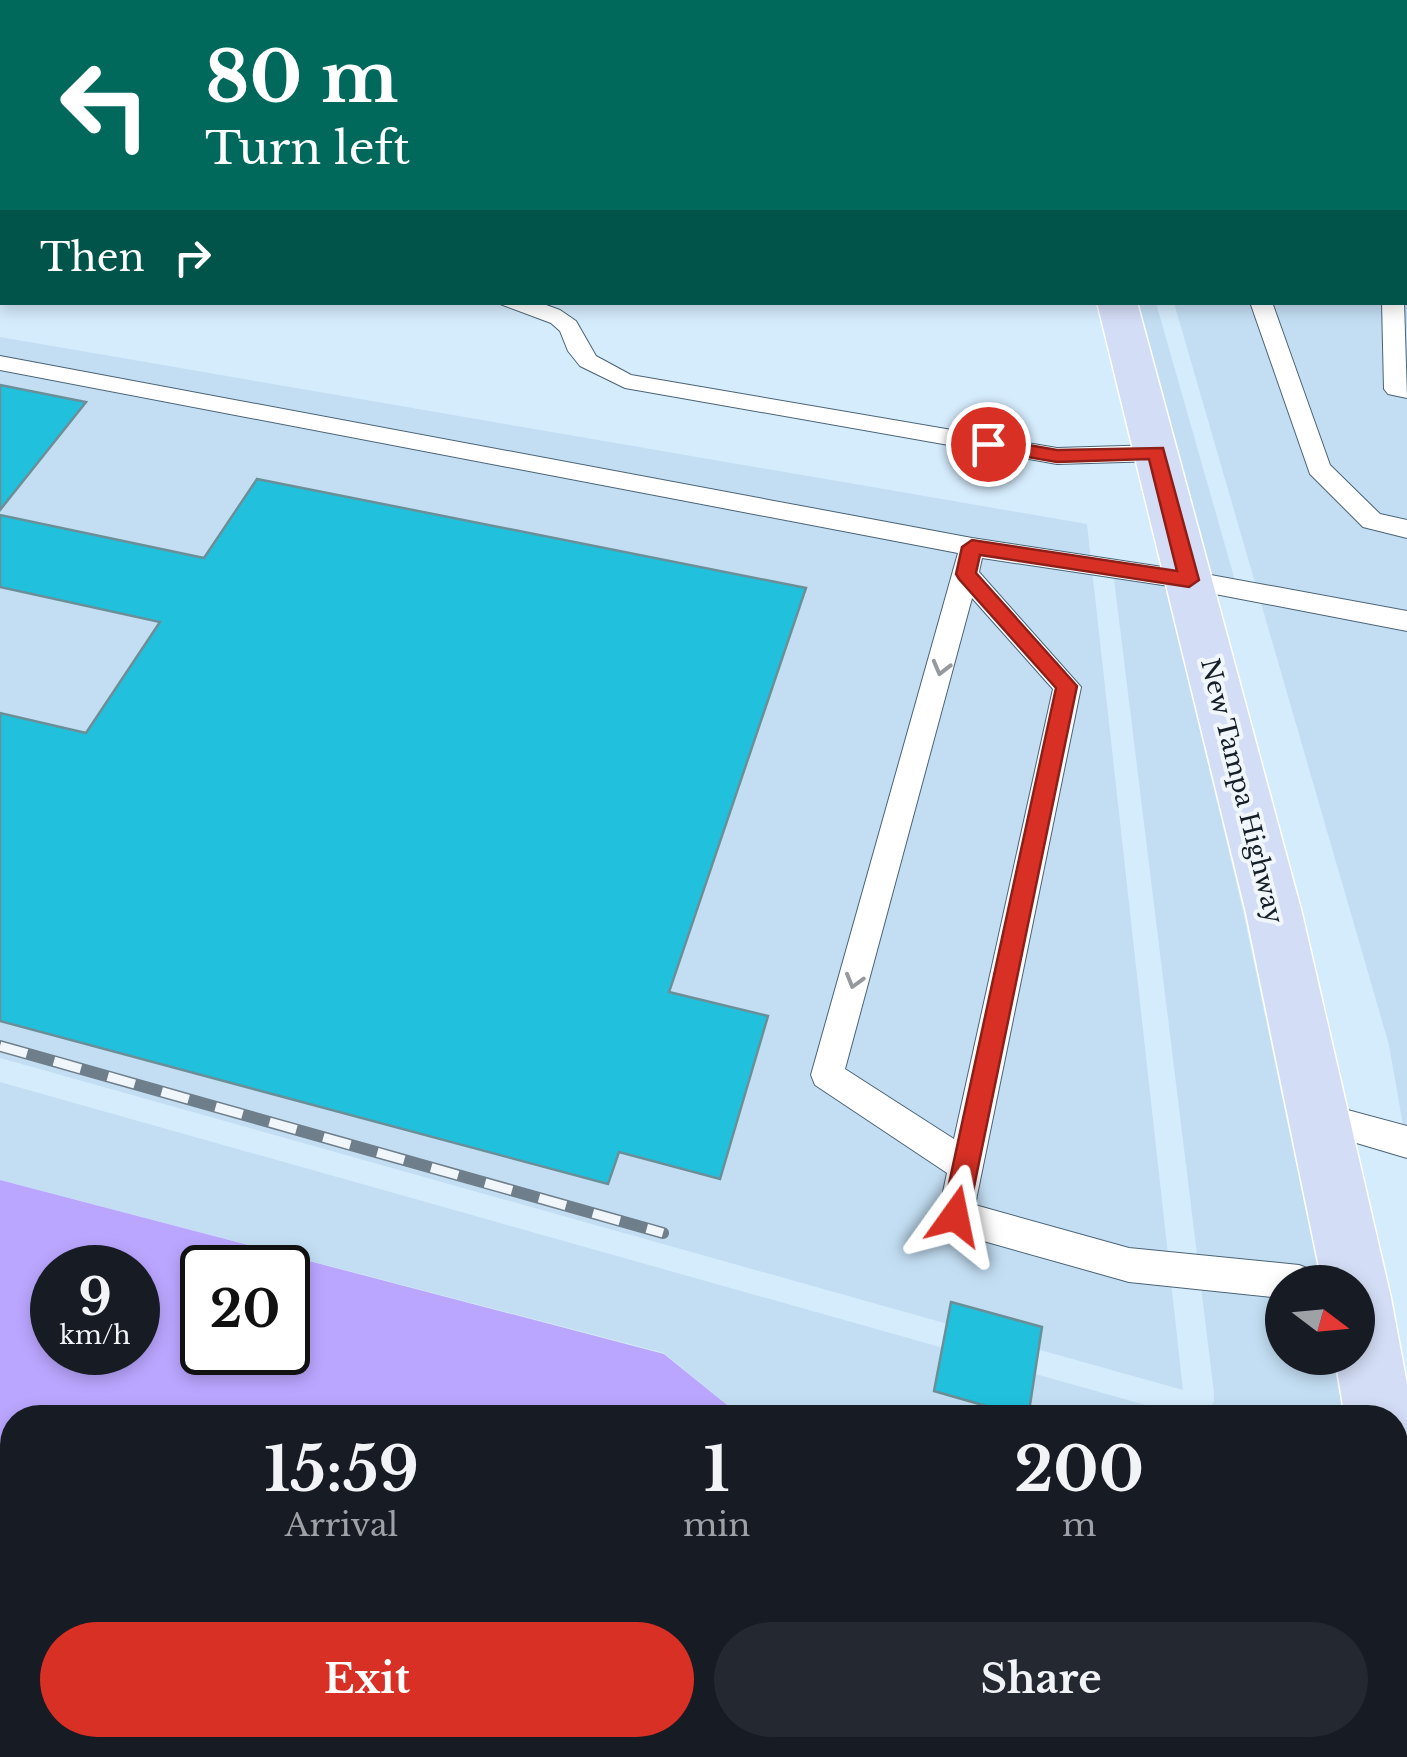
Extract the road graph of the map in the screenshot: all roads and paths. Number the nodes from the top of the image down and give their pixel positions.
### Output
1 (519, 305) edge
2 (1118, 305) edge
3 (1262, 305) edge
4 (1393, 305) edge
5 (0, 363) edge
6 (1407, 391) edge
7 (1157, 452) junction
8 (1407, 528) edge
9 (969, 561) junction
10 (1189, 580) junction
11 (1407, 622) edge
12 (1318, 1117) junction
13 (1407, 1142) edge
14 (966, 1166) junction
15 (1351, 1265) edge
16 (1265, 1279) edge
17 (1371, 1375) edge
18 (1377, 1405) edge

1 - 7 lane
2 - 7 main road, New Tampa Highway
3 - 8 lane
4 - 6 lane
5 - 9 lane
7 - 10 main road, New Tampa Highway
9 - 10 lane
9 - 14 lane
9 -> 14 lane
10 - 11 lane
10 - 12 main road, New Tampa Highway
12 - 13 lane
12 - 15 main road, New Tampa Highway
14 - 16 lane
17 - 18 main road

